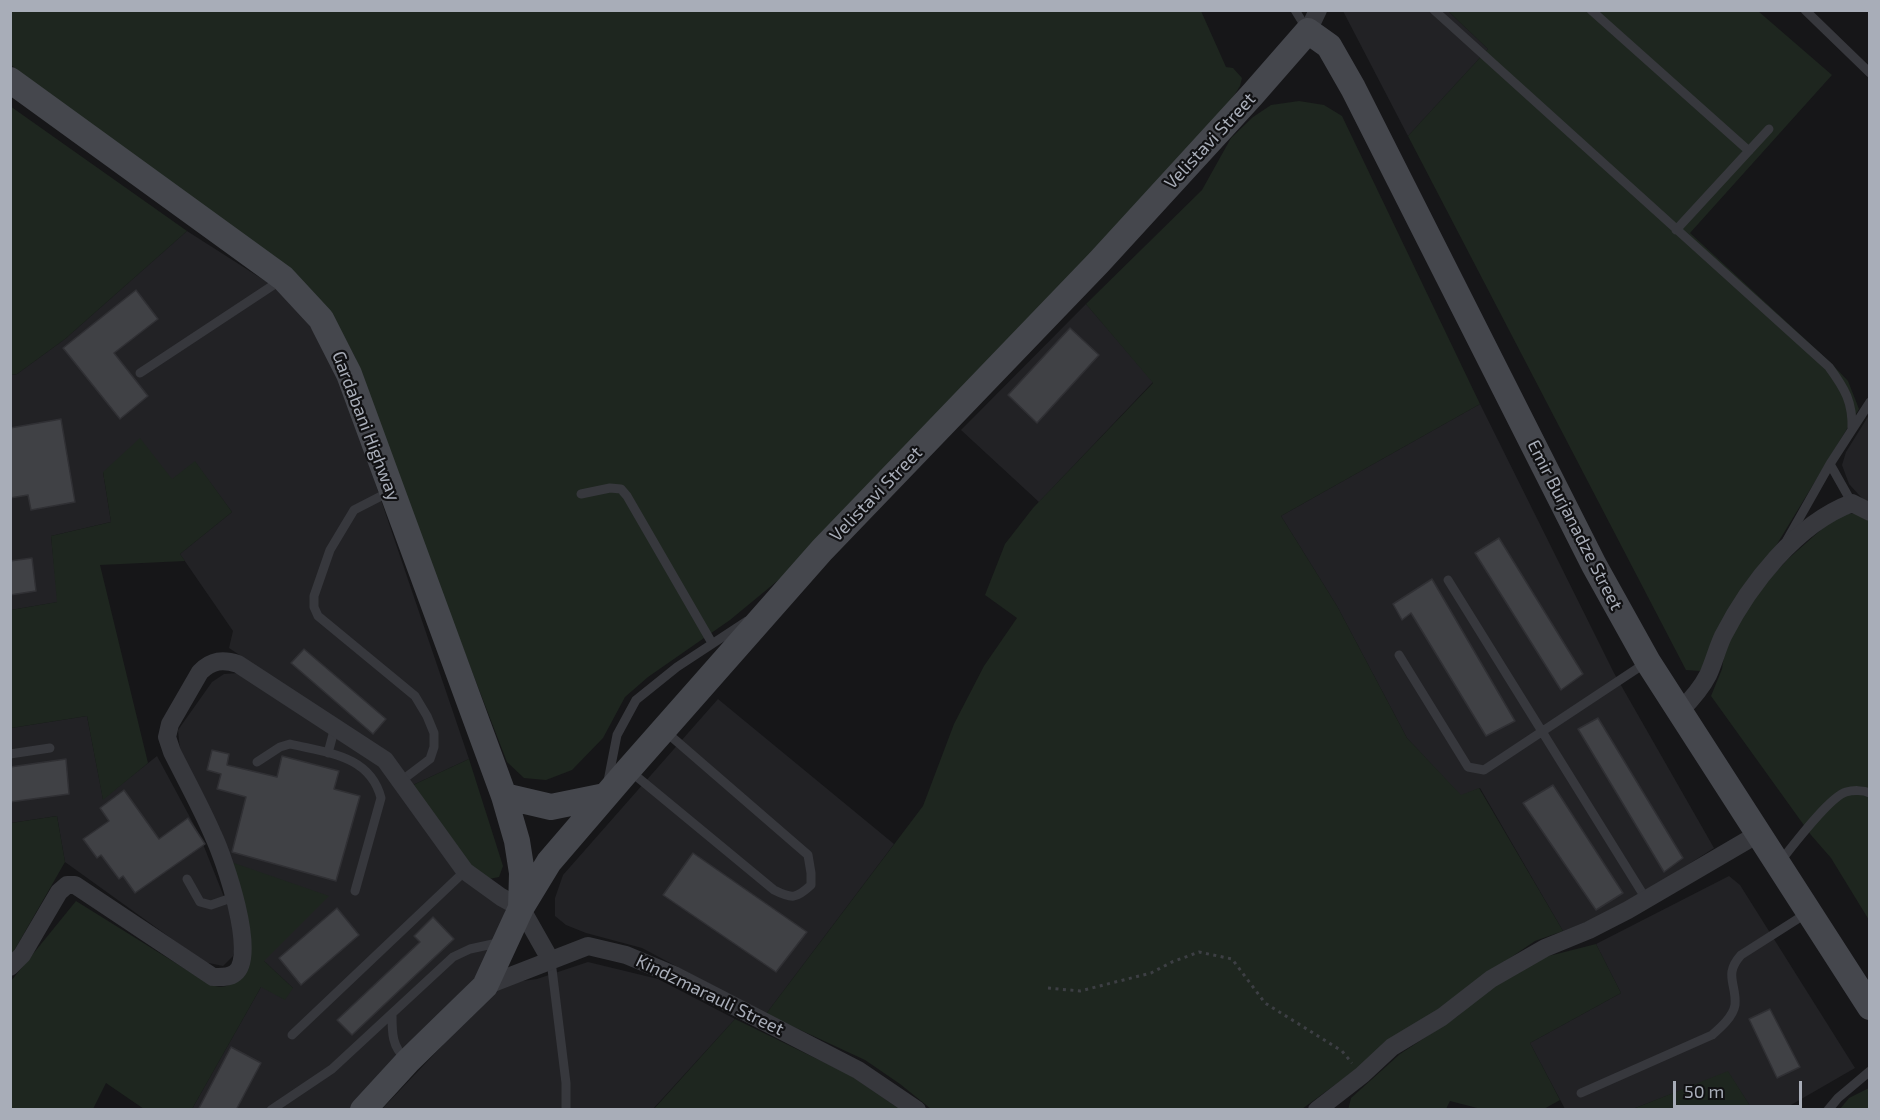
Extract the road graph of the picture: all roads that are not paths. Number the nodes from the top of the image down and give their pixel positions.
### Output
1 (1434, 10) edge
2 (1591, 10) edge
3 (1805, 10) edge
4 (1307, 17) edge
5 (1869, 73) edge
6 (10, 80) edge
7 (1769, 129) dead end
8 (1749, 151) junction
9 (1676, 230) junction
10 (283, 278) junction
11 (140, 373) dead end
12 (1869, 402) edge
13 (1852, 430) junction
14 (1830, 464) junction
15 (392, 491) junction
16 (581, 494) dead end
17 (1851, 503) junction
18 (1869, 513) edge
19 (1780, 553) junction
20 (1448, 580) dead end
21 (779, 600) junction
22 (712, 644) junction
23 (1399, 655) dead end
24 (1648, 662) junction
25 (1680, 711) junction
26 (335, 728) junction
27 (663, 730) junction
28 (1542, 731) junction
29 (50, 748) dead end
30 (328, 753) junction
31 (10, 754) edge
32 (257, 762) dead end
33 (628, 770) junction
34 (401, 781) junction
35 (1869, 793) edge
36 (504, 796) junction
37 (605, 796) junction
38 (1758, 834) junction
39 (1778, 865) junction
40 (465, 871) junction
41 (187, 879) dead end
42 (355, 891) dead end
43 (234, 897) junction
44 (1646, 899) junction
45 (521, 908) junction
46 (1808, 912) junction
47 (507, 940) junction
48 (551, 962) junction
49 (10, 967) edge
50 (484, 986) junction
51 (1869, 1007) edge
52 (392, 1015) junction
53 (292, 1035) dead end
54 (408, 1061) junction
55 (1869, 1071) edge
56 (1581, 1093) dead end
57 (1319, 1109) edge
58 (271, 1110) edge
59 (363, 1110) edge
60 (566, 1110) edge
61 (917, 1110) edge
62 (1828, 1110) edge

1 - 9 lane
2 - 8 lane
3 - 5 lane
4 - 21 street, Velistavi Street
4 - 24 street, Emir Burjanadze Street
6 - 10 street, Gardabani Highway
7 - 8 lane
8 - 9 lane
9 - 13 lane
10 - 11 lane
10 - 15 street, Gardabani Highway
12 - 13 lane
13 - 14 lane
14 - 17 lane
14 - 19 lane
15 - 34 lane
15 - 36 street, Gardabani Highway
16 - 22 lane
17 - 18 street
17 - 19 street
19 - 25 street
20 - 28 lane
21 - 22 lane
21 - 27 street, Velistavi Street
22 - 37 lane
23 - 28 lane
24 - 25 street, Emir Burjanadze Street
24 - 28 lane
25 - 38 street, Emir Burjanadze Street
26 - 30 lane
26 - 34 street
26 - 43 street
27 - 33 street, Velistavi Street
27 - 33 lane
28 - 44 lane
29 - 31 lane
30 - 32 lane
30 - 42 lane
33 - 37 street, Velistavi Street
34 - 40 street
35 - 39 lane
36 - 37 street
36 - 45 street, Gardabani Highway
37 - 45 street, Velistavi Street
38 - 39 street, Emir Burjanadze Street
38 - 44 street
39 - 46 street, Emir Burjanadze Street
40 - 45 street
40 - 53 lane
41 - 43 lane
43 - 49 street
44 - 57 street
45 - 47 street, Velistavi Street
45 - 48 street
46 - 51 street, Emir Burjanadze Street
46 - 56 lane
47 - 50 street, Velistavi Street
47 - 52 lane
48 - 50 street, Kindzmarauli Street
48 - 60 lane
48 - 61 street, Kindzmarauli Street
50 - 54 street, Kindzmarauli Street
52 - 54 lane
52 - 58 lane
54 - 59 street, Kindzmarauli Street
55 - 62 lane

